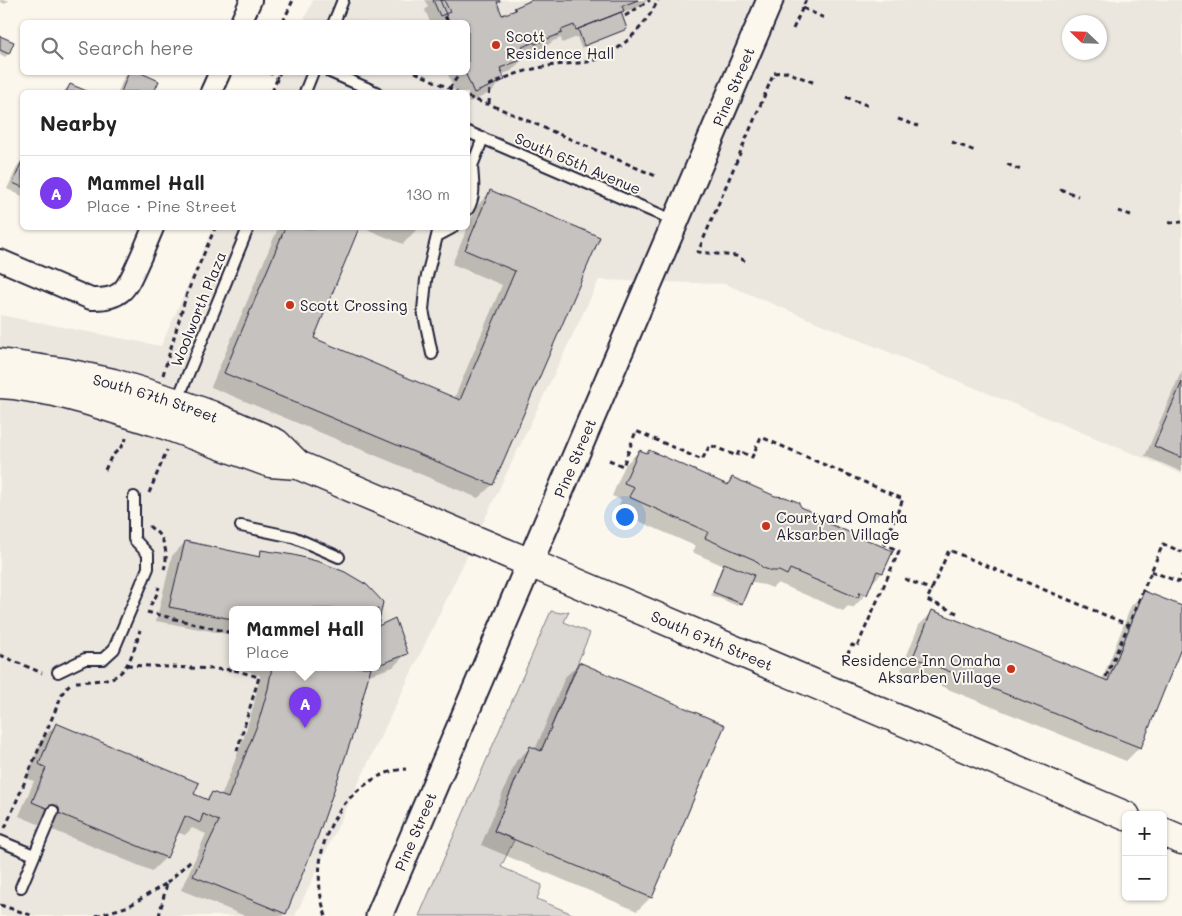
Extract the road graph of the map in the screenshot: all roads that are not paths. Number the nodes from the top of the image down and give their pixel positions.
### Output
1 (251, 0) edge
2 (343, 0) edge
3 (770, 0) edge
4 (243, 20) edge
5 (335, 20) edge
6 (219, 75) edge
7 (312, 75) edge
8 (337, 75) edge
9 (212, 90) edge
10 (305, 90) edge
11 (371, 90) edge
12 (470, 133) edge
13 (483, 138) junction
14 (470, 169) edge
15 (470, 205) edge
16 (676, 221) junction
17 (152, 230) edge
18 (247, 230) edge
19 (438, 232) edge
20 (0, 260) edge
21 (432, 354) dead end
22 (0, 363) edge
23 (0, 384) edge
24 (175, 402) junction
25 (298, 465) junction
26 (134, 497) dead end
27 (241, 526) dead end
28 (339, 557) dead end
29 (530, 563) junction
30 (58, 672) dead end
31 (53, 811) dead end
32 (1122, 814) edge
33 (1167, 834) edge
34 (1182, 840) edge
35 (0, 841) edge
36 (34, 855) junction
37 (20, 886) dead end
38 (379, 916) edge

1 - 4 street
2 - 5 lane
3 - 16 street, Pine Street
6 - 9 street
7 - 10 lane
8 - 11 lane
12 - 13 lane, South 65th Avenue
13 - 14 lane
13 - 16 lane, South 65th Avenue
14 - 15 lane
16 - 29 street, Pine Street
17 - 20 street
18 - 24 lane, Woolworth Plaza
19 - 21 lane
22 - 24 main road, South 67th Street
23 - 25 main road, South 67th Street
24 - 25 main road, South 67th Street
25 - 29 main road, South 67th Street
26 - 30 lane
27 - 28 lane
29 - 32 main road, South 67th Street
29 - 38 street, Pine Street
31 - 36 lane
33 - 34 main road
35 - 36 lane
36 - 37 lane

